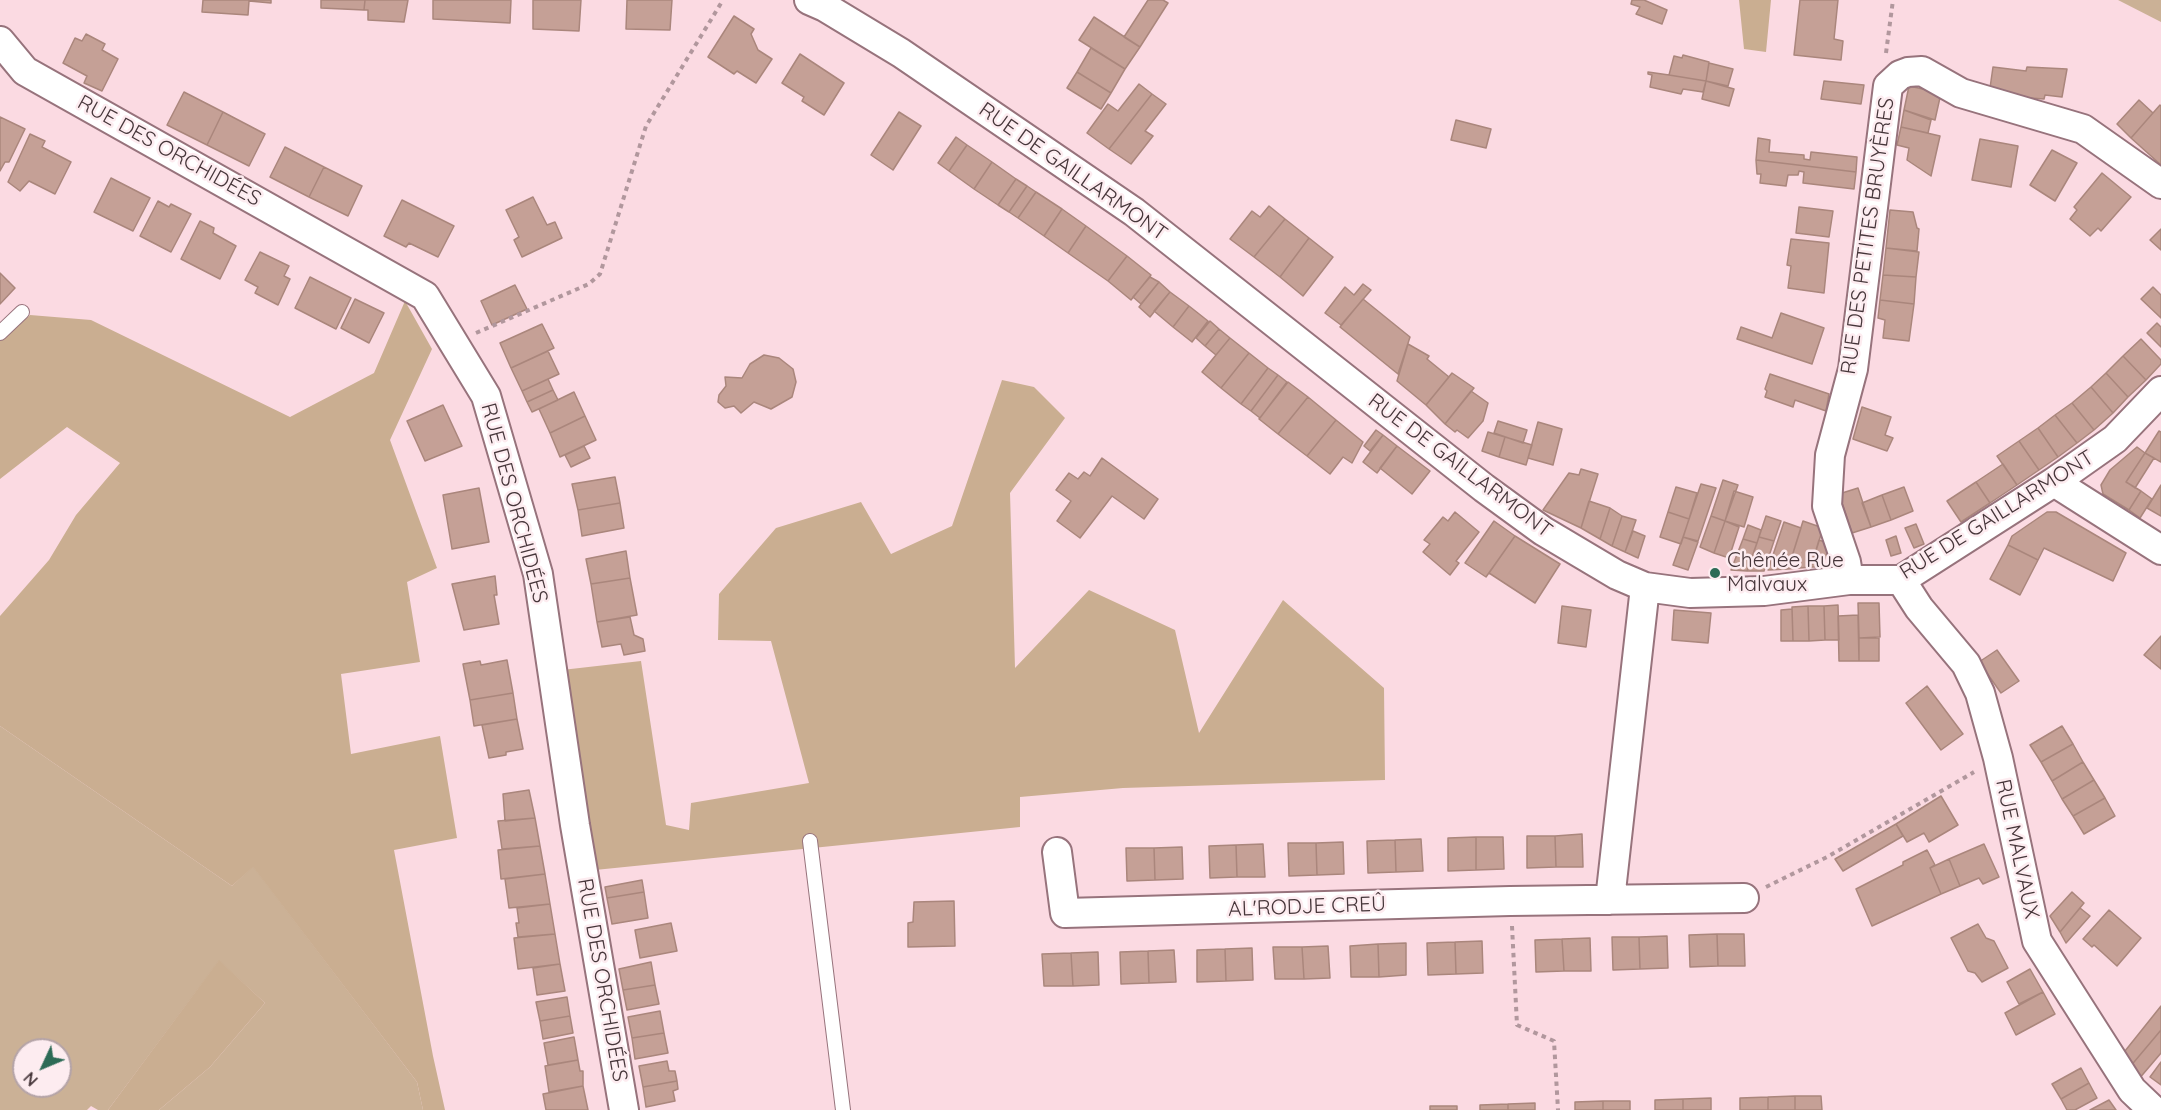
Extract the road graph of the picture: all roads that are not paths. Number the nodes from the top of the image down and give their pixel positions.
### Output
1 (809, 0) edge
2 (0, 42) edge
3 (2161, 184) edge
4 (22, 312) dead end
5 (0, 333) edge
6 (2161, 391) edge
7 (2054, 482) junction
8 (2161, 550) edge
9 (1849, 580) junction
10 (1901, 580) junction
11 (1645, 587) junction
12 (810, 841) dead end
13 (1057, 852) dead end
14 (1744, 898) road end
15 (1610, 900) junction
16 (624, 1110) edge
17 (843, 1110) edge
18 (2153, 1110) edge

1 - 11 street, RUE DE GAILLARMONT
2 - 16 street, RUE DES ORCHIDÉES
3 - 9 street, RUE DES PETITES BRUYÈRES
4 - 5 lane
6 - 7 street, RUE DE GAILLARMONT
7 - 8 street
7 - 10 street, RUE DE GAILLARMONT
9 - 10 street, RUE DE GAILLARMONT
9 - 11 street, RUE DE GAILLARMONT
10 - 18 street, RUE MALVAUX
11 - 15 street
12 - 17 lane
13 - 15 street, AL'RODJE CREÛ
14 - 15 street, AL'RODJE CREÛ

